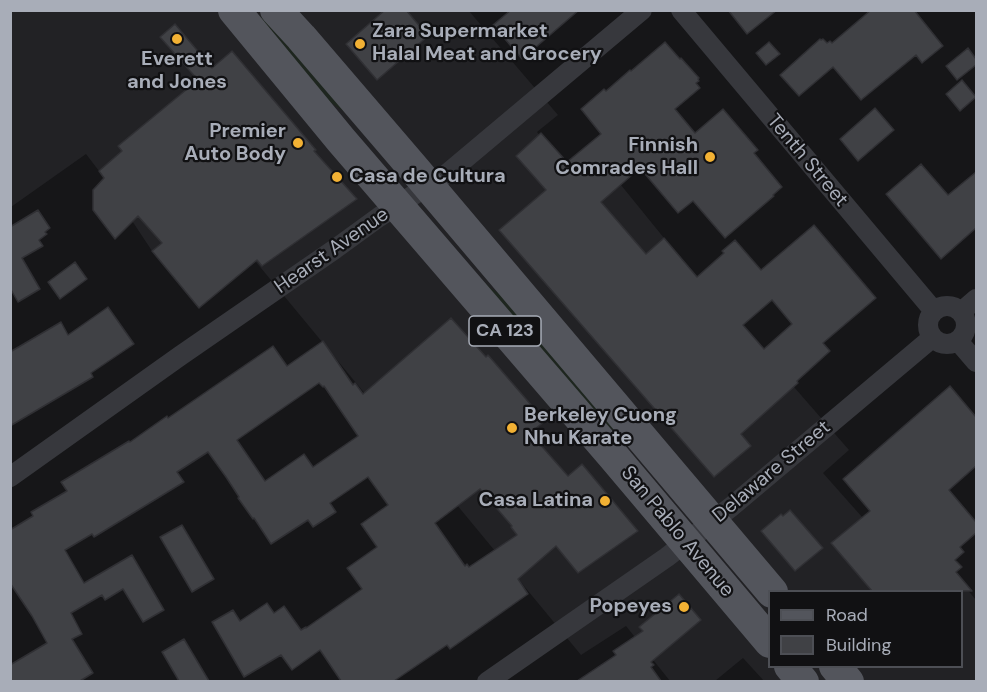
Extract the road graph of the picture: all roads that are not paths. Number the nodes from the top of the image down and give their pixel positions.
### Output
1 (234, 10) edge
2 (276, 10) edge
3 (642, 10) edge
4 (681, 10) edge
5 (428, 186) junction
6 (398, 206) junction
7 (976, 299) edge
8 (934, 311) junction
9 (961, 312) junction
10 (932, 338) junction
11 (958, 341) junction
12 (976, 362) edge
13 (10, 477) edge
14 (712, 522) junction
15 (685, 542) junction
16 (771, 590) edge
17 (768, 640) edge
18 (792, 668) edge
19 (838, 668) edge
20 (487, 681) edge
21 (803, 681) edge
22 (848, 681) edge

1 - 6 main road, San Pablo Avenue / CA 123
2 - 5 main road, San Pablo Avenue / CA 123
3 - 5 street, Hearst Avenue
4 - 8 street, Tenth Street
5 - 6 street, Hearst Avenue
5 - 14 main road, San Pablo Avenue / CA 123
6 - 13 street, Hearst Avenue
6 - 15 main road, San Pablo Avenue / CA 123
7 - 9 street
8 - 9 street
8 - 10 street
9 - 11 street
10 - 11 street
10 - 14 street, Delaware Street
11 - 12 street
14 - 15 street, Delaware Street
14 - 16 main road, San Pablo Avenue / CA 123
15 - 17 main road, San Pablo Avenue / CA 123
15 - 20 street, Delaware Street
18 - 21 main road
19 - 22 main road

